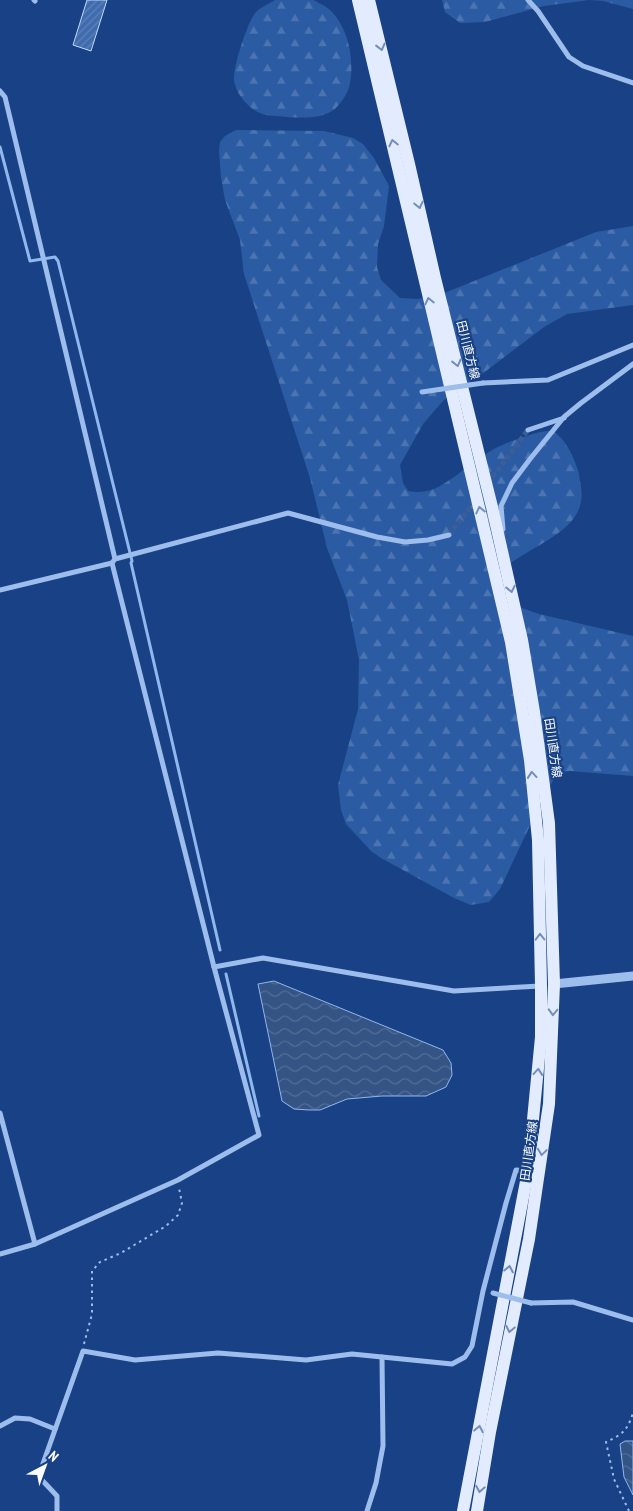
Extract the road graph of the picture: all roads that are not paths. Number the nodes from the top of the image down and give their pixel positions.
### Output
1 (358, 0) edge
2 (369, 0) edge
3 (528, 0) edge
4 (633, 83) edge
5 (0, 91) edge
6 (633, 345) edge
7 (633, 364) edge
8 (422, 392) dead end
9 (564, 418) junction
10 (528, 430) tunnel mouth
11 (449, 535) tunnel mouth
12 (504, 558) junction
13 (113, 561) junction
14 (0, 590) edge
15 (214, 966) junction
16 (633, 976) edge
17 (548, 985) junction
18 (546, 1039) junction
19 (0, 1113) edge
20 (528, 1171) junction
21 (35, 1244) junction
22 (0, 1254) edge
23 (483, 1291) junction
24 (633, 1320) edge
25 (382, 1357) junction
26 (0, 1426) edge
27 (55, 1429) junction
28 (57, 1511) edge
29 (367, 1511) edge
30 (463, 1511) edge
31 (476, 1511) edge

17 -> 1 main road, 田川直方線
2 -> 12 main road, 田川直方線
3 - 4 street
5 - 13 street
6 - 8 street, bridge
7 - 9 street
9 - 10 street
9 - 12 street
11 - 13 street
12 -> 17 main road, 田川直方線
13 - 14 street
13 - 15 street
15 - 17 street
15 - 21 street
16 - 17 street
17 - 18 main road, 田川直方線
20 -> 18 main road, 田川直方線
18 -> 31 main road, 田川直方線
19 - 21 street
20 - 23 street
30 -> 20 main road, 田川直方線
21 - 22 street
23 - 24 street, bridge
23 - 25 street
25 - 27 street
25 - 29 street
26 - 27 street
27 - 28 street

